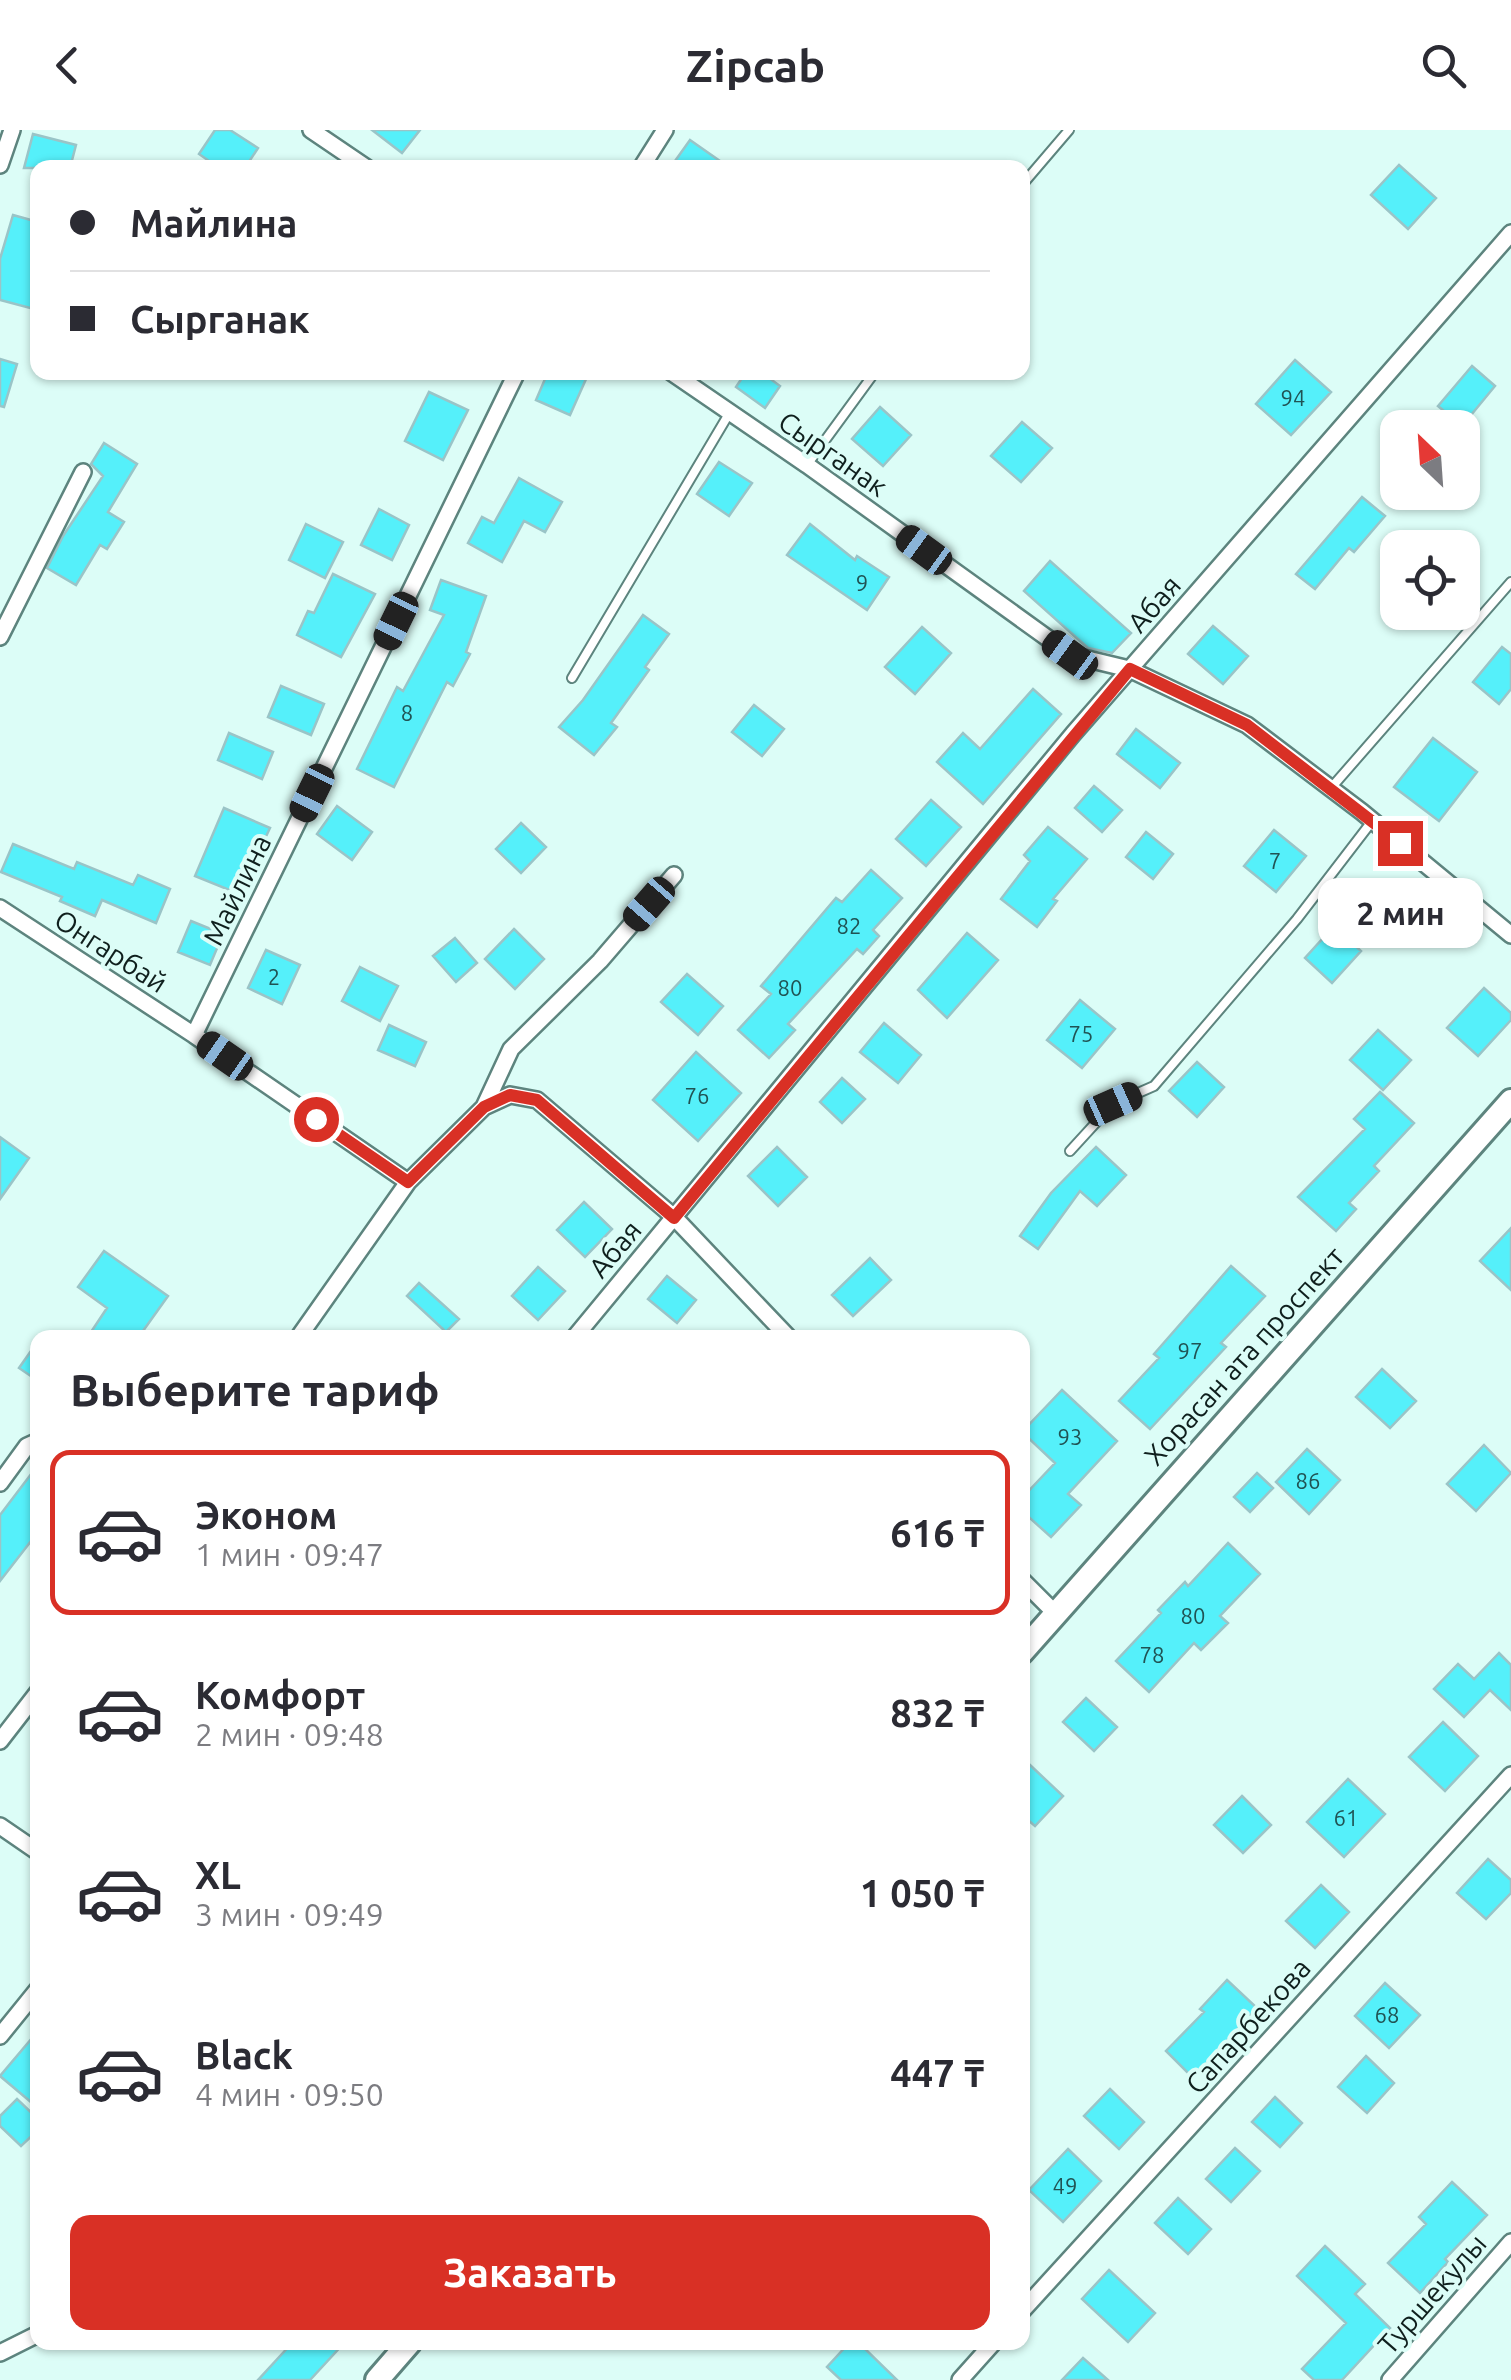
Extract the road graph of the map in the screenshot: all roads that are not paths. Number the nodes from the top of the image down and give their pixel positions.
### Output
1 (12, 130) edge
2 (311, 130) edge
3 (665, 130) edge
4 (1070, 130) edge
5 (355, 160) edge
6 (646, 160) edge
7 (0, 165) edge
8 (1030, 177) edge
9 (1511, 234) edge
10 (513, 380) edge
11 (684, 380) edge
12 (868, 380) edge
13 (730, 412) junction
14 (807, 465) junction
15 (82, 472) dead end
16 (1511, 582) edge
17 (0, 638) edge
18 (1130, 669) junction
19 (572, 678) dead end
20 (1330, 788) junction
21 (1373, 820) junction
22 (674, 875) dead end
23 (0, 908) edge
24 (1511, 934) edge
25 (194, 1034) junction
26 (1511, 1100) edge
27 (484, 1107) junction
28 (1070, 1151) dead end
29 (408, 1182) junction
30 (674, 1218) junction
31 (304, 1330) edge
32 (581, 1330) edge
33 (781, 1330) edge
34 (30, 1445) edge
35 (0, 1483) edge
36 (1030, 1588) edge
37 (1056, 1614) junction
38 (1030, 1643) edge
39 (30, 1702) edge
40 (0, 1741) edge
41 (1511, 1775) edge
42 (0, 1826) edge
43 (30, 1847) edge
44 (30, 1999) edge
45 (0, 2036) edge
46 (1511, 2242) edge
47 (1030, 2302) edge
48 (30, 2338) edge
49 (403, 2350) edge
50 (987, 2350) edge
51 (0, 2353) edge
52 (377, 2380) edge
53 (960, 2380) edge
54 (1390, 2380) edge

1 - 7 street
2 - 5 street
3 - 6 street
4 - 8 lane
9 - 18 street, Абая
10 - 25 street, Майлина
11 - 13 street, Сырганак
12 - 14 lane
13 - 14 street, Сырганак
13 - 19 lane
14 - 18 street, Сырганак
15 - 17 street
16 - 20 lane
18 - 20 street, Сырганак
18 - 30 street, Абая
20 - 21 street, Сырганак
21 - 24 street, Сырганак
21 - 28 lane
22 - 27 street
23 - 25 street, Онгарбай
25 - 29 street
26 - 37 main road, Хорасан ата проспект
27 - 29 street
27 - 30 street
29 - 31 street
30 - 32 street, Абая
30 - 33 street
34 - 35 street
36 - 37 street
37 - 38 main road, Хорасан ата проспект
39 - 40 street
41 - 47 street, Сапарбекова
42 - 43 street
44 - 45 street
46 - 54 street, Туршекулы
48 - 51 street
49 - 52 main road
50 - 53 street

